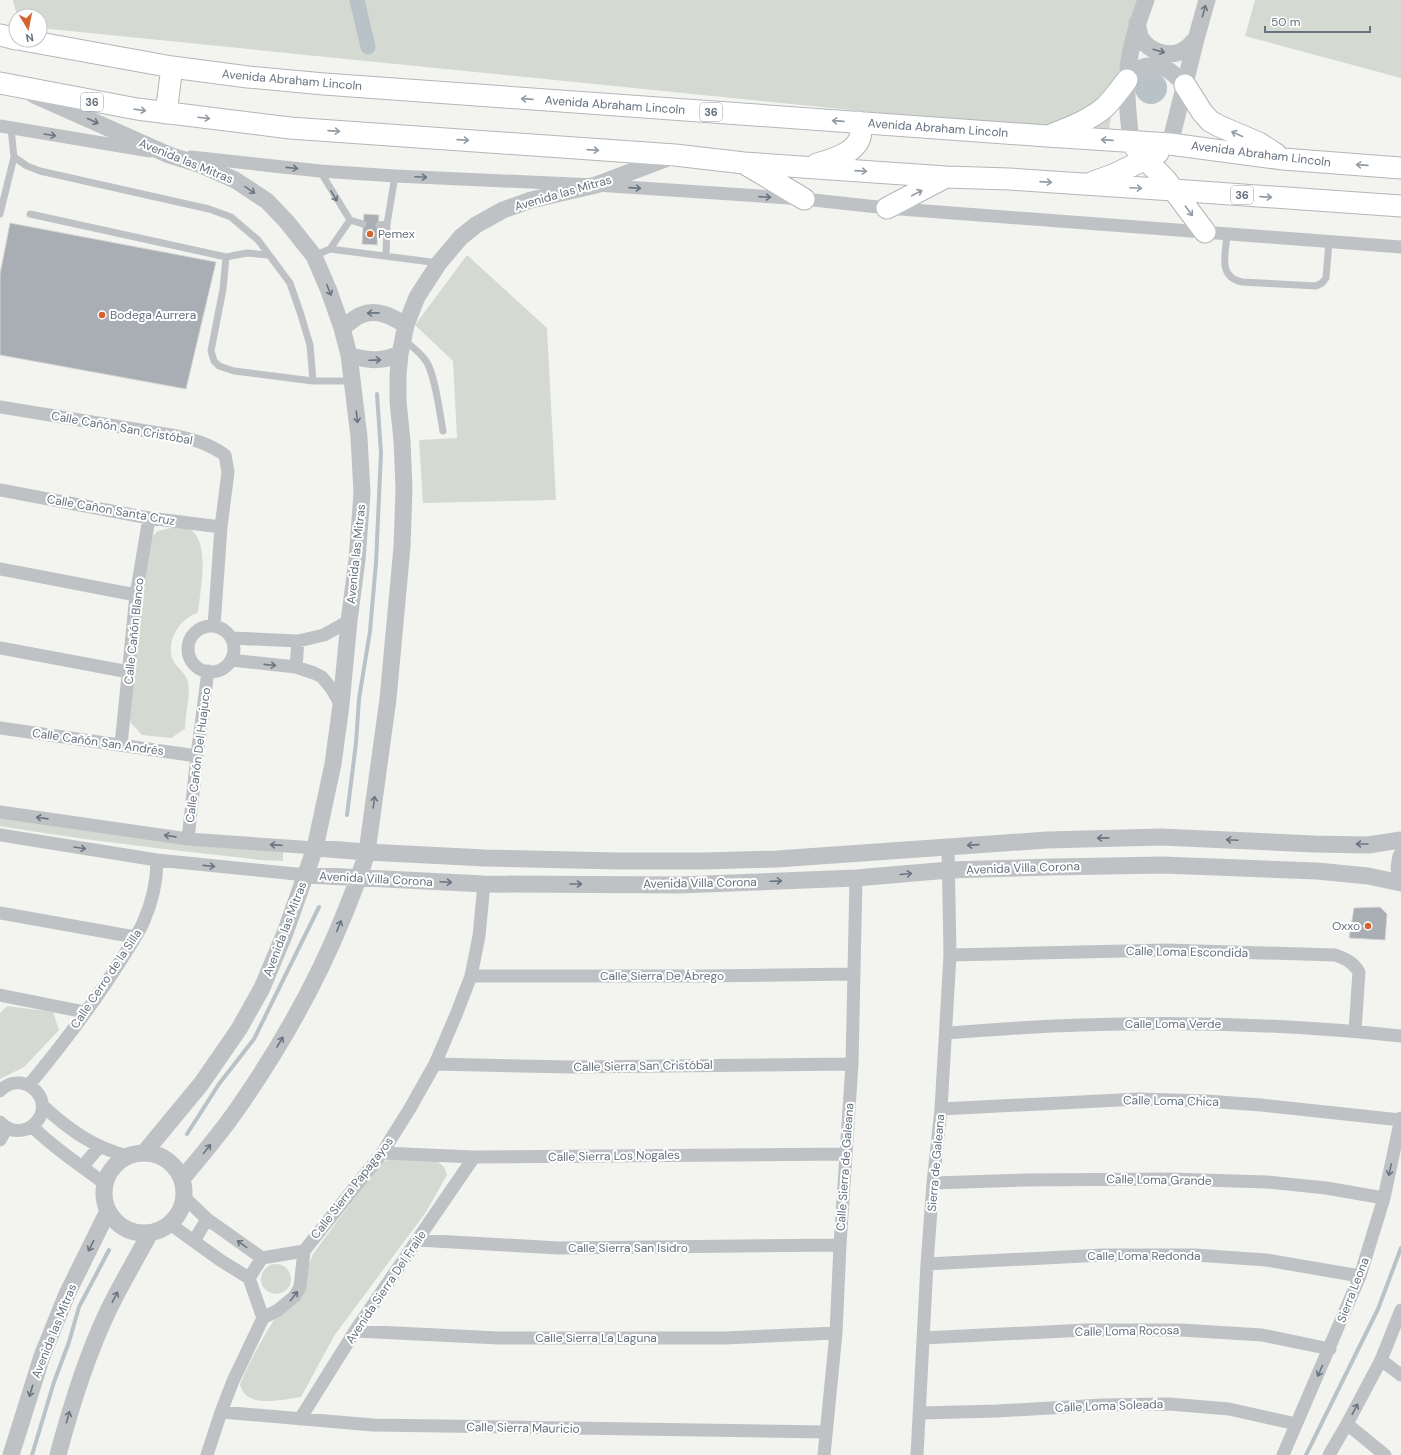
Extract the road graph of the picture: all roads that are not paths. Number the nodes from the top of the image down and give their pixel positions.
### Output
1 (1146, 0) edge
2 (1207, 0) edge
3 (1137, 23) junction
4 (1196, 38) junction
5 (48, 43) edge
6 (172, 67) junction
7 (1127, 77) junction
8 (1185, 85) junction
9 (9, 86) edge
10 (166, 113) junction
11 (859, 122) junction
12 (6, 127) edge
13 (1047, 136) junction
14 (1131, 142) junction
15 (1170, 144) junction
16 (169, 155) junction
17 (675, 155) junction
18 (14, 157) junction
19 (1283, 159) junction
20 (1146, 160) junction
21 (744, 163) junction
22 (808, 167) junction
23 (1401, 168) edge
24 (320, 171) junction
25 (395, 176) junction
26 (946, 177) junction
27 (1083, 185) junction
28 (596, 186) junction
29 (1173, 190) junction
30 (804, 199) junction
31 (1401, 206) edge
32 (887, 208) junction
33 (0, 214) edge
34 (30, 214) dead end
35 (350, 220) junction
36 (363, 224) dead end
37 (388, 224) junction
38 (379, 225) dead end
39 (1205, 232) junction
40 (1228, 234) junction
41 (1329, 241) junction
42 (1401, 247) edge
43 (330, 249) junction
44 (268, 255) junction
45 (314, 256) junction
46 (386, 256) junction
47 (226, 257) junction
48 (439, 263) junction
49 (342, 328) junction
50 (403, 339) junction
51 (349, 356) junction
52 (313, 381) junction
53 (352, 381) junction
54 (0, 406) edge
55 (443, 431) dead end
56 (0, 490) edge
57 (150, 518) junction
58 (221, 527) junction
59 (0, 569) edge
60 (136, 595) junction
61 (349, 622) junction
62 (214, 626) junction
63 (231, 638) junction
64 (298, 641) junction
65 (0, 648) edge
66 (231, 660) junction
67 (296, 667) junction
68 (208, 671) junction
69 (129, 672) junction
70 (341, 706) junction
71 (0, 728) edge
72 (121, 746) junction
73 (197, 756) junction
74 (0, 812) edge
75 (0, 835) edge
76 (188, 839) junction
77 (1401, 840) edge
78 (948, 847) junction
79 (315, 848) junction
80 (367, 852) junction
81 (1401, 856) edge
82 (157, 860) junction
83 (949, 870) junction
84 (306, 875) junction
85 (360, 877) junction
86 (1401, 877) edge
87 (856, 878) junction
88 (1401, 883) edge
89 (484, 884) junction
90 (0, 913) edge
91 (135, 937) junction
92 (950, 956) junction
93 (853, 974) junction
94 (470, 976) junction
95 (2, 999) edge
96 (85, 1012) junction
97 (1355, 1031) junction
98 (946, 1033) junction
99 (1401, 1036) edge
100 (435, 1064) junction
101 (852, 1064) junction
102 (29, 1085) junction
103 (0, 1091) edge
104 (42, 1105) junction
105 (941, 1109) junction
106 (1401, 1119) edge
107 (60, 1122) junction
108 (4, 1125) edge
109 (32, 1126) junction
110 (0, 1140) edge
111 (46, 1140) junction
112 (99, 1147) junction
113 (144, 1153) junction
114 (382, 1153) junction
115 (845, 1154) junction
116 (128, 1156) junction
117 (474, 1157) junction
118 (83, 1166) junction
119 (182, 1179) junction
120 (933, 1183) junction
121 (105, 1184) junction
122 (184, 1198) junction
123 (1384, 1198) junction
124 (108, 1211) junction
125 (207, 1219) junction
126 (170, 1224) junction
127 (150, 1233) junction
128 (417, 1240) junction
129 (194, 1241) junction
130 (840, 1246) junction
131 (304, 1251) junction
132 (262, 1258) junction
133 (927, 1264) junction
134 (1360, 1276) junction
135 (249, 1278) junction
136 (1401, 1310) edge
137 (263, 1318) junction
138 (355, 1331) junction
139 (836, 1333) junction
140 (923, 1338) junction
141 (1330, 1349) junction
142 (1381, 1360) junction
143 (1401, 1375) edge
144 (221, 1412) junction
145 (920, 1413) junction
146 (300, 1419) junction
147 (1296, 1424) junction
148 (1347, 1424) junction
149 (826, 1432) junction
150 (11, 1455) edge
151 (58, 1455) edge
152 (207, 1455) edge
153 (824, 1455) edge
154 (917, 1455) edge
155 (1283, 1455) edge
156 (1329, 1455) edge
157 (1385, 1455) edge

1 - 3 street
4 -> 2 street
3 -> 4 street
3 - 7 street
4 - 8 street
5 - 6 main road, Avenida Abraham Lincoln / 36
6 - 10 main road
11 -> 6 main road, Avenida Abraham Lincoln / 36
7 - 8 street
7 - 13 main road
7 - 14 street
8 - 15 street
19 -> 8 main road
9 -> 10 main road, 36
9 -> 16 street, Avenida las Mitras
10 -> 17 main road, 36
11 - 13 main road, Avenida Abraham Lincoln / 36
11 - 22 main road
12 -> 16 street
12 - 18 lane
14 -> 13 main road, Avenida Abraham Lincoln / 36
14 - 15 main road, Avenida Abraham Lincoln / 36
14 - 20 main road
15 - 19 main road, Avenida Abraham Lincoln / 36
15 - 20 main road
16 -> 24 street
16 -> 45 street, Avenida las Mitras
17 - 21 main road, 36
17 - 28 street, Avenida las Mitras
18 - 33 lane
18 - 44 lane
23 -> 19 main road, Avenida Abraham Lincoln / 36
20 - 27 main road
20 - 29 main road
21 - 22 main road, 36
21 - 30 main road
22 -> 26 main road, 36
24 - 25 street
24 -> 35 lane
25 -> 28 street
25 - 37 lane
26 -> 27 main road, 36
32 -> 26 main road
27 -> 29 main road, 36
28 -> 30 street
28 - 48 street, Avenida las Mitras
29 -> 31 main road, 36
29 -> 39 main road
30 - 32 street
32 - 39 street
34 - 47 lane
35 - 36 lane
35 - 43 lane
37 - 38 lane
37 - 46 lane
39 - 40 street
40 - 41 street
40 - 41 lane
41 - 42 street
43 - 45 lane
43 - 46 lane
44 - 47 lane
44 - 52 lane
45 -> 49 street, Avenida las Mitras
46 - 48 lane
47 - 52 lane
48 - 50 street, Avenida las Mitras
50 -> 49 street
49 - 51 street, Avenida las Mitras
51 -> 50 street
50 - 55 lane
80 -> 50 street, Avenida las Mitras
51 - 53 street, Avenida las Mitras
52 - 53 lane
53 -> 61 street, Avenida las Mitras
54 - 58 street, Calle Cañón San Cristóbal
56 - 57 street, Calle Cañon Santa Cruz
57 - 58 street, Calle Cañon Santa Cruz
57 - 60 street, Calle Cañón Blanco
58 - 62 street
59 - 60 street
60 - 69 street, Calle Cañón Blanco
61 - 64 street
61 - 70 street, Avenida las Mitras
62 - 63 street
62 - 68 street
63 - 64 street
63 - 66 street
64 - 67 street
65 - 69 street
66 -> 67 street
66 - 68 street
67 - 70 street
68 - 73 street, Calle Cañón Del Huajuco
69 - 72 street, Calle Cañón Blanco
70 - 79 street, Avenida las Mitras
71 - 72 street, Calle Cañón San Andrés
72 - 73 street, Calle Cañón San Andrés
73 - 76 street, Calle Cañón Del Huajuco
76 -> 74 street, Avenida Villa Corona
75 -> 82 street, Avenida Villa Corona
79 -> 76 street, Avenida Villa Corona
77 -> 78 street, Avenida Villa Corona
78 - 80 street, Avenida Villa Corona
78 - 83 street, Sierra de Galeana
79 - 80 street, Avenida Villa Corona
79 - 84 street, Avenida las Mitras
80 - 85 street, Avenida las Mitras
81 - 86 street
82 -> 84 street, Avenida Villa Corona
82 - 91 street, Calle Cerro de la Silla
87 -> 83 street, Avenida Villa Corona
83 - 88 street, Avenida Villa Corona
83 - 92 street, Sierra de Galeana
84 - 85 street, Avenida Villa Corona
84 - 113 street, Avenida las Mitras
85 -> 89 street, Avenida Villa Corona
119 -> 85 street, Avenida las Mitras
89 -> 87 street, Avenida Villa Corona
87 - 93 street, Calle Sierra de Galeana
89 - 94 street, Calle Sierra Papagayos
90 - 91 street
91 - 96 street, Calle Cerro de la Silla
92 - 97 street, Calle Loma Escondida
92 - 98 street, Sierra de Galeana
93 - 94 street, Calle Sierra De Ábrego
93 - 101 street, Calle Sierra de Galeana
94 - 100 street, Calle Sierra Papagayos
95 - 96 street
96 - 102 street, Calle Cerro de la Silla
97 - 98 street, Calle Loma Verde
97 - 99 street, Calle Loma Verde
98 - 105 street, Sierra de Galeana
100 - 101 street, Calle Sierra San Cristóbal
100 - 114 street, Calle Sierra Papagayos
101 - 115 street, Calle Sierra de Galeana
102 - 103 street
102 - 104 street
104 - 107 street
104 - 109 street
105 - 106 street, Calle Loma Chica
105 - 120 street, Sierra de Galeana
106 -> 123 street, Sierra Leona
107 - 111 street
107 - 112 street
108 - 109 street
108 - 110 street
109 - 111 street
111 - 118 street
112 - 116 street
112 - 118 street
113 - 116 street
113 - 119 street
114 - 117 street, Calle Sierra Los Nogales
114 - 131 street, Calle Sierra Papagayos
115 - 117 street, Calle Sierra Los Nogales
115 - 130 street, Calle Sierra de Galeana
116 - 121 street
117 - 128 street, Avenida Sierra Del Fraile
118 - 121 street
119 - 122 street
120 - 123 street, Calle Loma Grande
120 - 133 street, Sierra de Galeana
121 - 124 street
122 - 125 street
122 - 126 street
123 - 134 street, Sierra Leona
124 - 127 street
124 -> 150 street, Avenida las Mitras
125 - 129 street
132 -> 125 street
126 - 127 street
126 - 129 street
151 -> 127 street
128 - 130 street, Calle Sierra San Isidro
128 - 138 street, Avenida Sierra Del Fraile
129 - 135 street
130 - 139 street, Calle Sierra de Galeana
131 - 132 street
137 -> 131 street, Calle Sierra Papagayos
132 - 135 street
133 - 134 street, Calle Loma Redonda
133 - 140 street, Sierra de Galeana
134 - 141 street, Sierra Leona
135 - 137 street
136 - 142 street
137 - 144 street
138 - 139 street, Calle Sierra La Laguna
138 - 146 street, Avenida Sierra Del Fraile
139 - 149 street, Calle Sierra de Galeana
140 - 141 street, Calle Loma Rocosa
140 - 145 street, Sierra de Galeana
141 -> 147 street, Sierra Leona
142 - 143 street
148 -> 142 street
144 - 146 street, Calle Sierra Mauricio
144 - 152 street
145 - 147 street, Calle Loma Soleada
145 - 154 street, Sierra de Galeana
146 - 149 street, Calle Sierra Mauricio
147 - 155 street, Sierra Leona
148 - 156 street
148 - 157 street
149 - 153 street, Calle Sierra de Galeana

